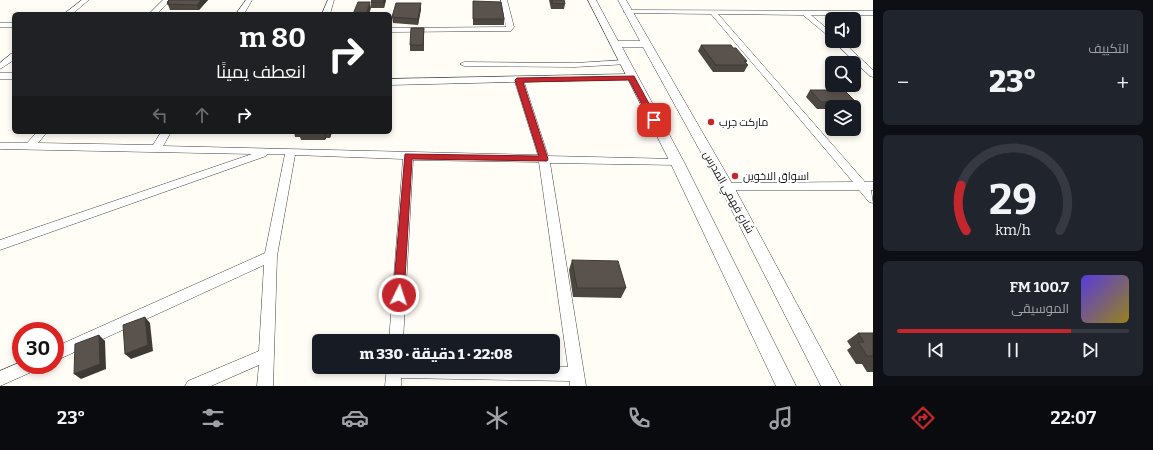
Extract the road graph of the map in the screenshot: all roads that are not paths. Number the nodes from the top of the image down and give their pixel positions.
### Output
1 (86, 0) edge
2 (167, 0) edge
3 (249, 0) edge
4 (331, 0) edge
5 (504, 0) edge
6 (592, 0) edge
7 (625, 6) edge
8 (71, 12) edge
9 (155, 12) edge
10 (241, 12) edge
11 (327, 12) edge
12 (714, 14) junction
13 (806, 14) junction
14 (873, 14) edge
15 (0, 24) edge
16 (12, 25) edge
17 (392, 30) edge
18 (825, 31) edge
19 (616, 44) junction
20 (645, 44) junction
21 (845, 48) edge
22 (12, 58) edge
23 (625, 62) junction
24 (464, 64) dead end
25 (0, 67) edge
26 (873, 74) edge
27 (0, 76) edge
28 (12, 76) edge
29 (632, 78) junction
30 (519, 80) junction
31 (392, 82) edge
32 (40, 134) edge
33 (165, 134) edge
34 (30, 146) junction
35 (2, 148) edge
36 (155, 150) junction
37 (270, 151) junction
38 (291, 151) junction
39 (408, 156) junction
40 (544, 159) junction
41 (677, 162) junction
42 (862, 186) junction
43 (873, 186) edge
44 (727, 187) junction
45 (873, 199) edge
46 (0, 245) edge
47 (271, 256) junction
48 (396, 334) edge
49 (64, 350) edge
50 (266, 355) junction
51 (12, 374) edge
52 (394, 374) edge
53 (477, 374) edge
54 (0, 379) edge
55 (577, 380) edge
56 (193, 386) edge
57 (265, 386) edge
58 (393, 386) edge
59 (786, 386) edge
60 (831, 386) edge

1 - 8 street
2 - 9 street
3 - 10 street
4 - 11 street
5 - 17 street
6 - 19 street
7 - 12 street
7 - 20 street, شارع فهمي المدرس
12 - 13 street
12 - 42 street
13 - 14 street
13 - 18 street
15 - 16 street
19 - 20 street
19 - 23 street
20 - 44 street, شارع فهمي المدرس
21 - 26 street
22 - 25 street
23 - 24 street
23 - 29 street
27 - 28 street
29 - 30 street
29 - 41 street
30 - 31 street
30 - 40 street
32 - 34 street
33 - 36 street
34 - 35 street
34 - 36 street
36 - 37 street
37 - 38 street
37 - 46 street
38 - 39 street
38 - 47 street
39 - 40 street
39 - 48 street
40 - 41 street
40 - 55 street
41 - 59 street
42 - 43 street
42 - 44 street
42 - 45 street
44 - 60 street, شارع فهمي المدرس
47 - 49 street
47 - 50 street
50 - 56 street
50 - 57 street
51 - 54 street
52 - 58 street
53 - 55 street

